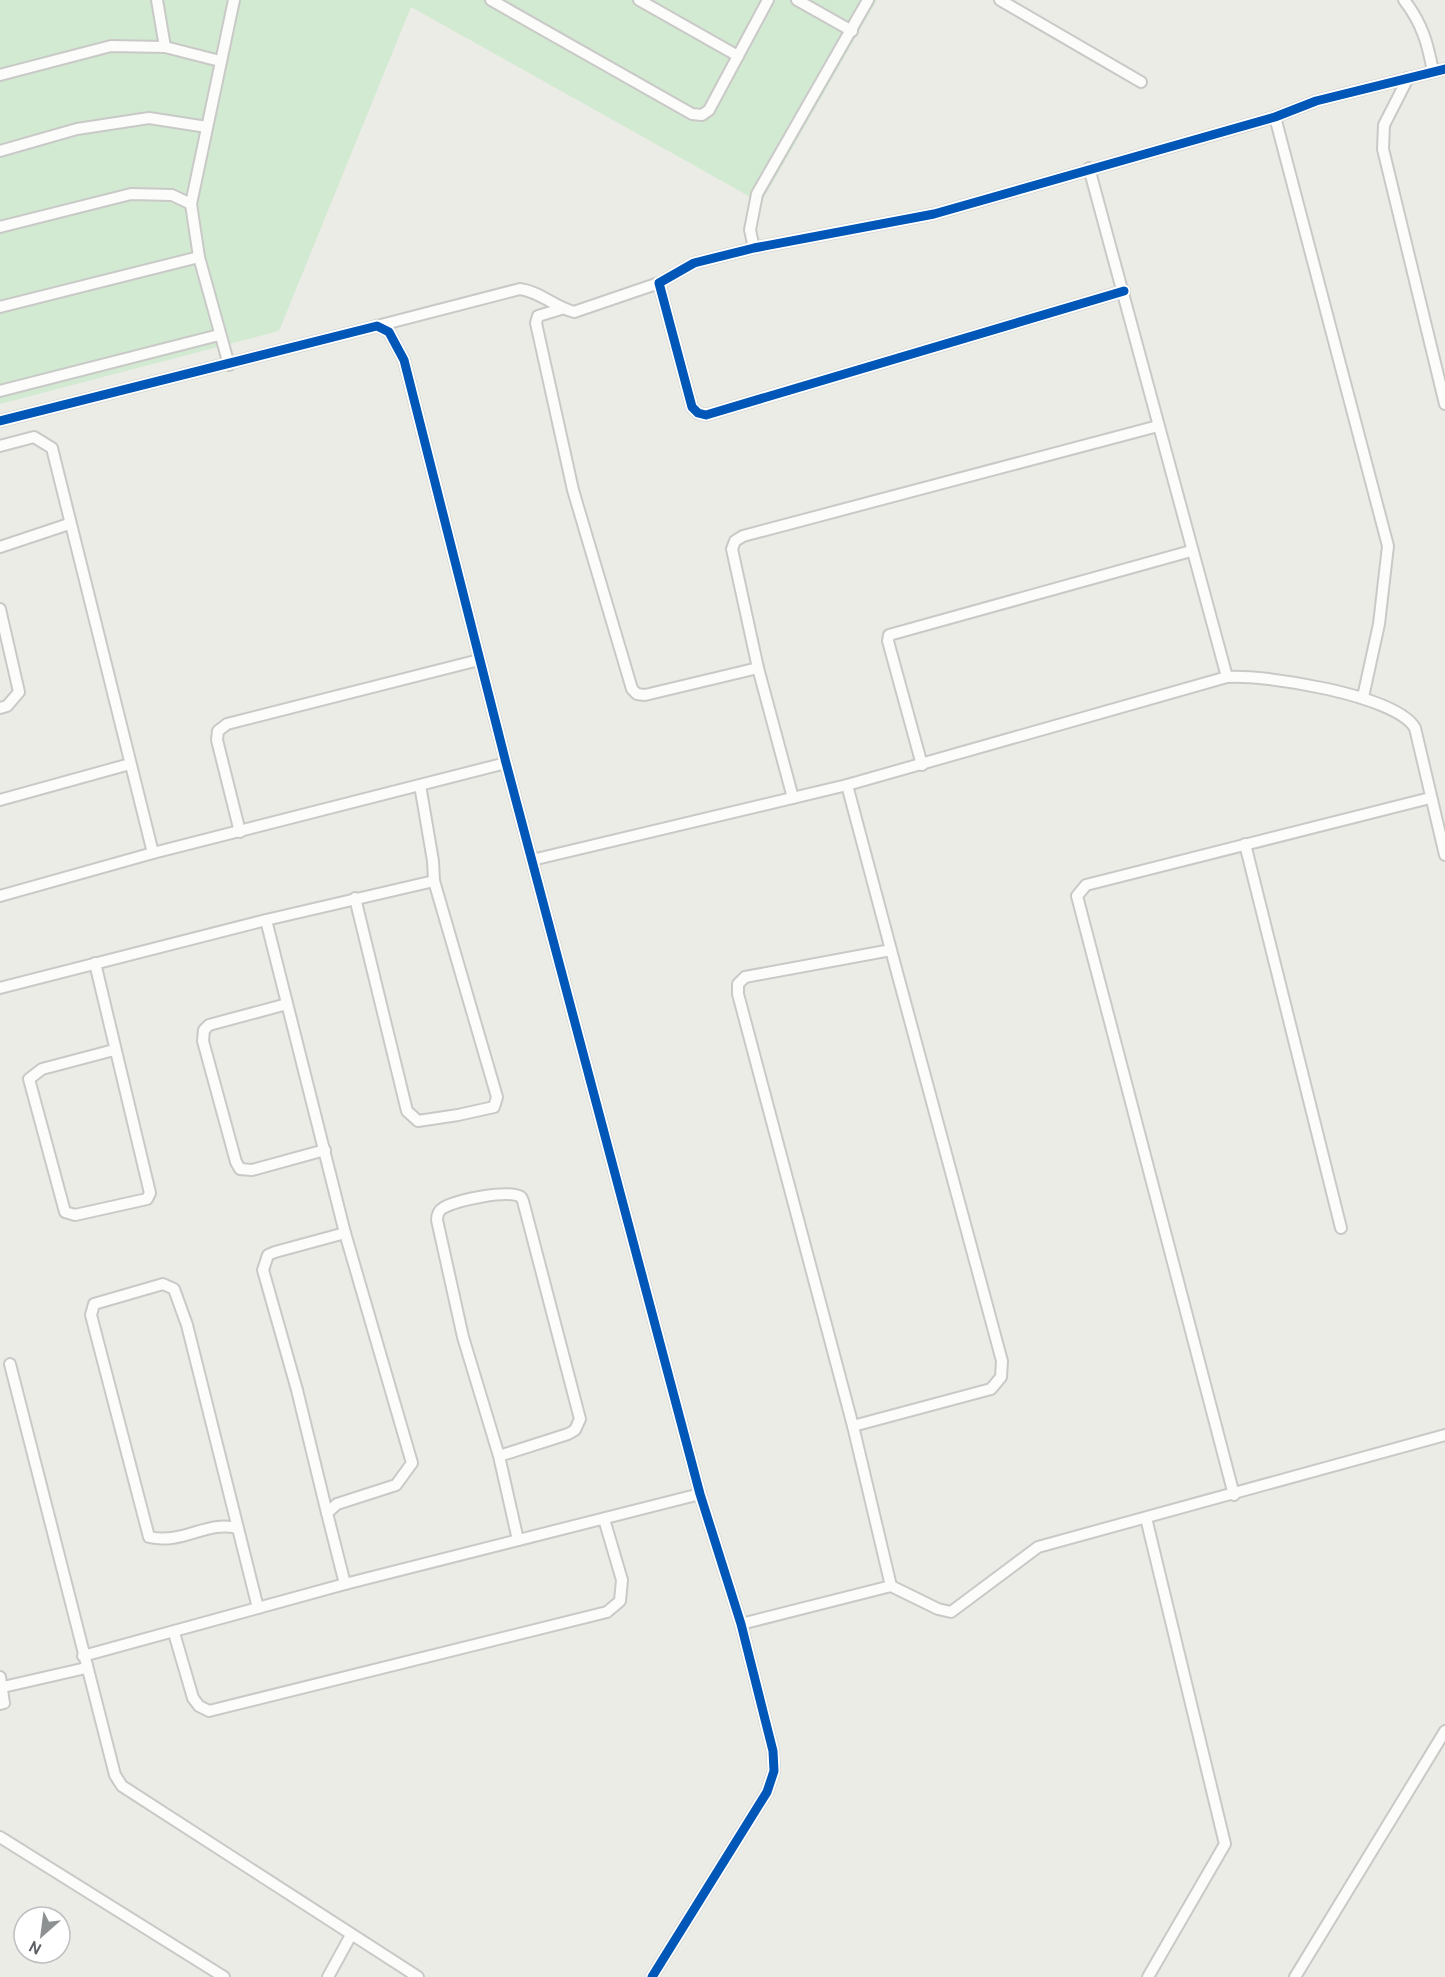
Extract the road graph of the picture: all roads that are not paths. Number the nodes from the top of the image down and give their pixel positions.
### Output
1 (157, 0) edge
2 (234, 0) edge
3 (491, 0) edge
4 (639, 0) edge
5 (768, 0) edge
6 (797, 0) edge
7 (868, 0) edge
8 (1000, 0) edge
9 (1404, 0) edge
10 (852, 30) junction
11 (165, 47) junction
12 (738, 56) junction
13 (220, 61) junction
14 (1445, 69) edge
15 (1433, 72) junction
16 (0, 75) edge
17 (1408, 78) junction
18 (1141, 82) dead end
19 (1275, 117) junction
20 (207, 127) junction
21 (0, 151) edge
22 (1089, 168) junction
23 (191, 204) junction
24 (0, 227) edge
25 (754, 248) junction
26 (200, 257) junction
27 (659, 283) junction
28 (1124, 291) junction
29 (0, 307) edge
30 (561, 309) junction
31 (377, 326) junction
32 (219, 335) junction
33 (229, 365) junction
34 (0, 391) edge
35 (1445, 404) edge
36 (0, 421) edge
37 (1158, 426) junction
38 (0, 446) edge
39 (69, 524) junction
40 (0, 546) edge
41 (1191, 551) junction
42 (0, 609) edge
43 (479, 660) junction
44 (758, 668) junction
45 (1227, 677) junction
46 (1363, 697) junction
47 (0, 708) edge
48 (506, 762) junction
49 (130, 764) junction
50 (922, 765) junction
51 (420, 785) junction
52 (847, 786) junction
53 (794, 798) junction
54 (1430, 798) junction
55 (0, 800) edge
56 (240, 832) junction
57 (1245, 844) junction
58 (153, 853) junction
59 (1445, 855) edge
60 (532, 860) junction
61 (434, 881) junction
62 (0, 896) edge
63 (356, 898) junction
64 (266, 920) junction
65 (891, 950) junction
66 (94, 963) junction
67 (0, 988) edge
68 (287, 1004) junction
69 (114, 1050) junction
70 (325, 1150) junction
71 (1341, 1228) dead end
72 (345, 1233) junction
73 (10, 1364) dead end
74 (853, 1426) junction
75 (1445, 1435) edge
76 (500, 1456) junction
77 (700, 1494) junction
78 (1234, 1495) junction
79 (327, 1513) junction
80 (1146, 1518) junction
81 (604, 1519) junction
82 (237, 1528) junction
83 (519, 1540) junction
84 (345, 1584) junction
85 (891, 1586) junction
86 (258, 1608) junction
87 (741, 1624) junction
88 (174, 1633) junction
89 (83, 1656) junction
90 (87, 1668) junction
91 (1, 1682) edge
92 (0, 1704) edge
93 (1445, 1731) edge
94 (0, 1837) edge
95 (351, 1935) junction
96 (224, 1977) edge
97 (328, 1977) edge
98 (418, 1977) edge
99 (652, 1977) edge
100 (1148, 1977) edge
101 (1295, 1977) edge

1 - 11 street
2 - 13 street
3 - 12 street
4 - 12 street
5 - 12 street
6 - 10 street
7 - 10 street
8 - 18 street
9 - 15 street
10 - 25 street
11 - 13 street
11 - 16 street
13 - 20 street
14 - 15 street
15 - 17 street
17 - 19 street
17 - 35 street
19 - 22 street
19 - 46 street
20 - 21 street
20 - 23 street
22 - 25 street
22 - 28 street
23 - 24 street
23 - 26 street
25 - 27 street
26 - 29 street
26 - 32 street
27 - 28 street
27 - 30 street
28 - 37 street
30 - 31 street
30 - 44 street
31 - 33 street
31 - 43 street
32 - 33 street
32 - 34 street
33 - 36 street
37 - 41 street
37 - 44 street
38 - 39 street
39 - 40 street
39 - 49 street
41 - 45 street
41 - 50 street
42 - 47 street
43 - 48 street
43 - 56 street
44 - 53 street
45 - 46 street
45 - 50 street
46 - 54 street
48 - 51 street
48 - 60 street
49 - 55 street
49 - 58 street
50 - 52 street
51 - 56 street
51 - 61 street
52 - 53 street
52 - 65 street
53 - 60 street
54 - 57 street
54 - 59 street
56 - 58 street
57 - 71 street
57 - 78 street
58 - 62 street
60 - 77 street
61 - 63 street
61 - 63 street
63 - 64 street
64 - 66 street
64 - 68 street
65 - 74 street
65 - 74 street
66 - 67 street
66 - 69 street
68 - 70 street
68 - 70 street
69 - 69 street
70 - 72 street
72 - 79 street
72 - 79 street
73 - 89 street
74 - 85 street
75 - 78 street
76 - 76 street
76 - 83 street
77 - 81 street
77 - 87 street
78 - 80 street
79 - 84 street
80 - 85 street
80 - 100 street
81 - 83 street
81 - 88 street
82 - 82 street
82 - 86 street
83 - 84 street
84 - 86 street
85 - 87 street
86 - 88 street
87 - 99 street
88 - 89 street
89 - 90 street
90 - 91 street
90 - 95 street
91 - 92 street
93 - 101 street
94 - 96 street
95 - 97 street
95 - 98 street

